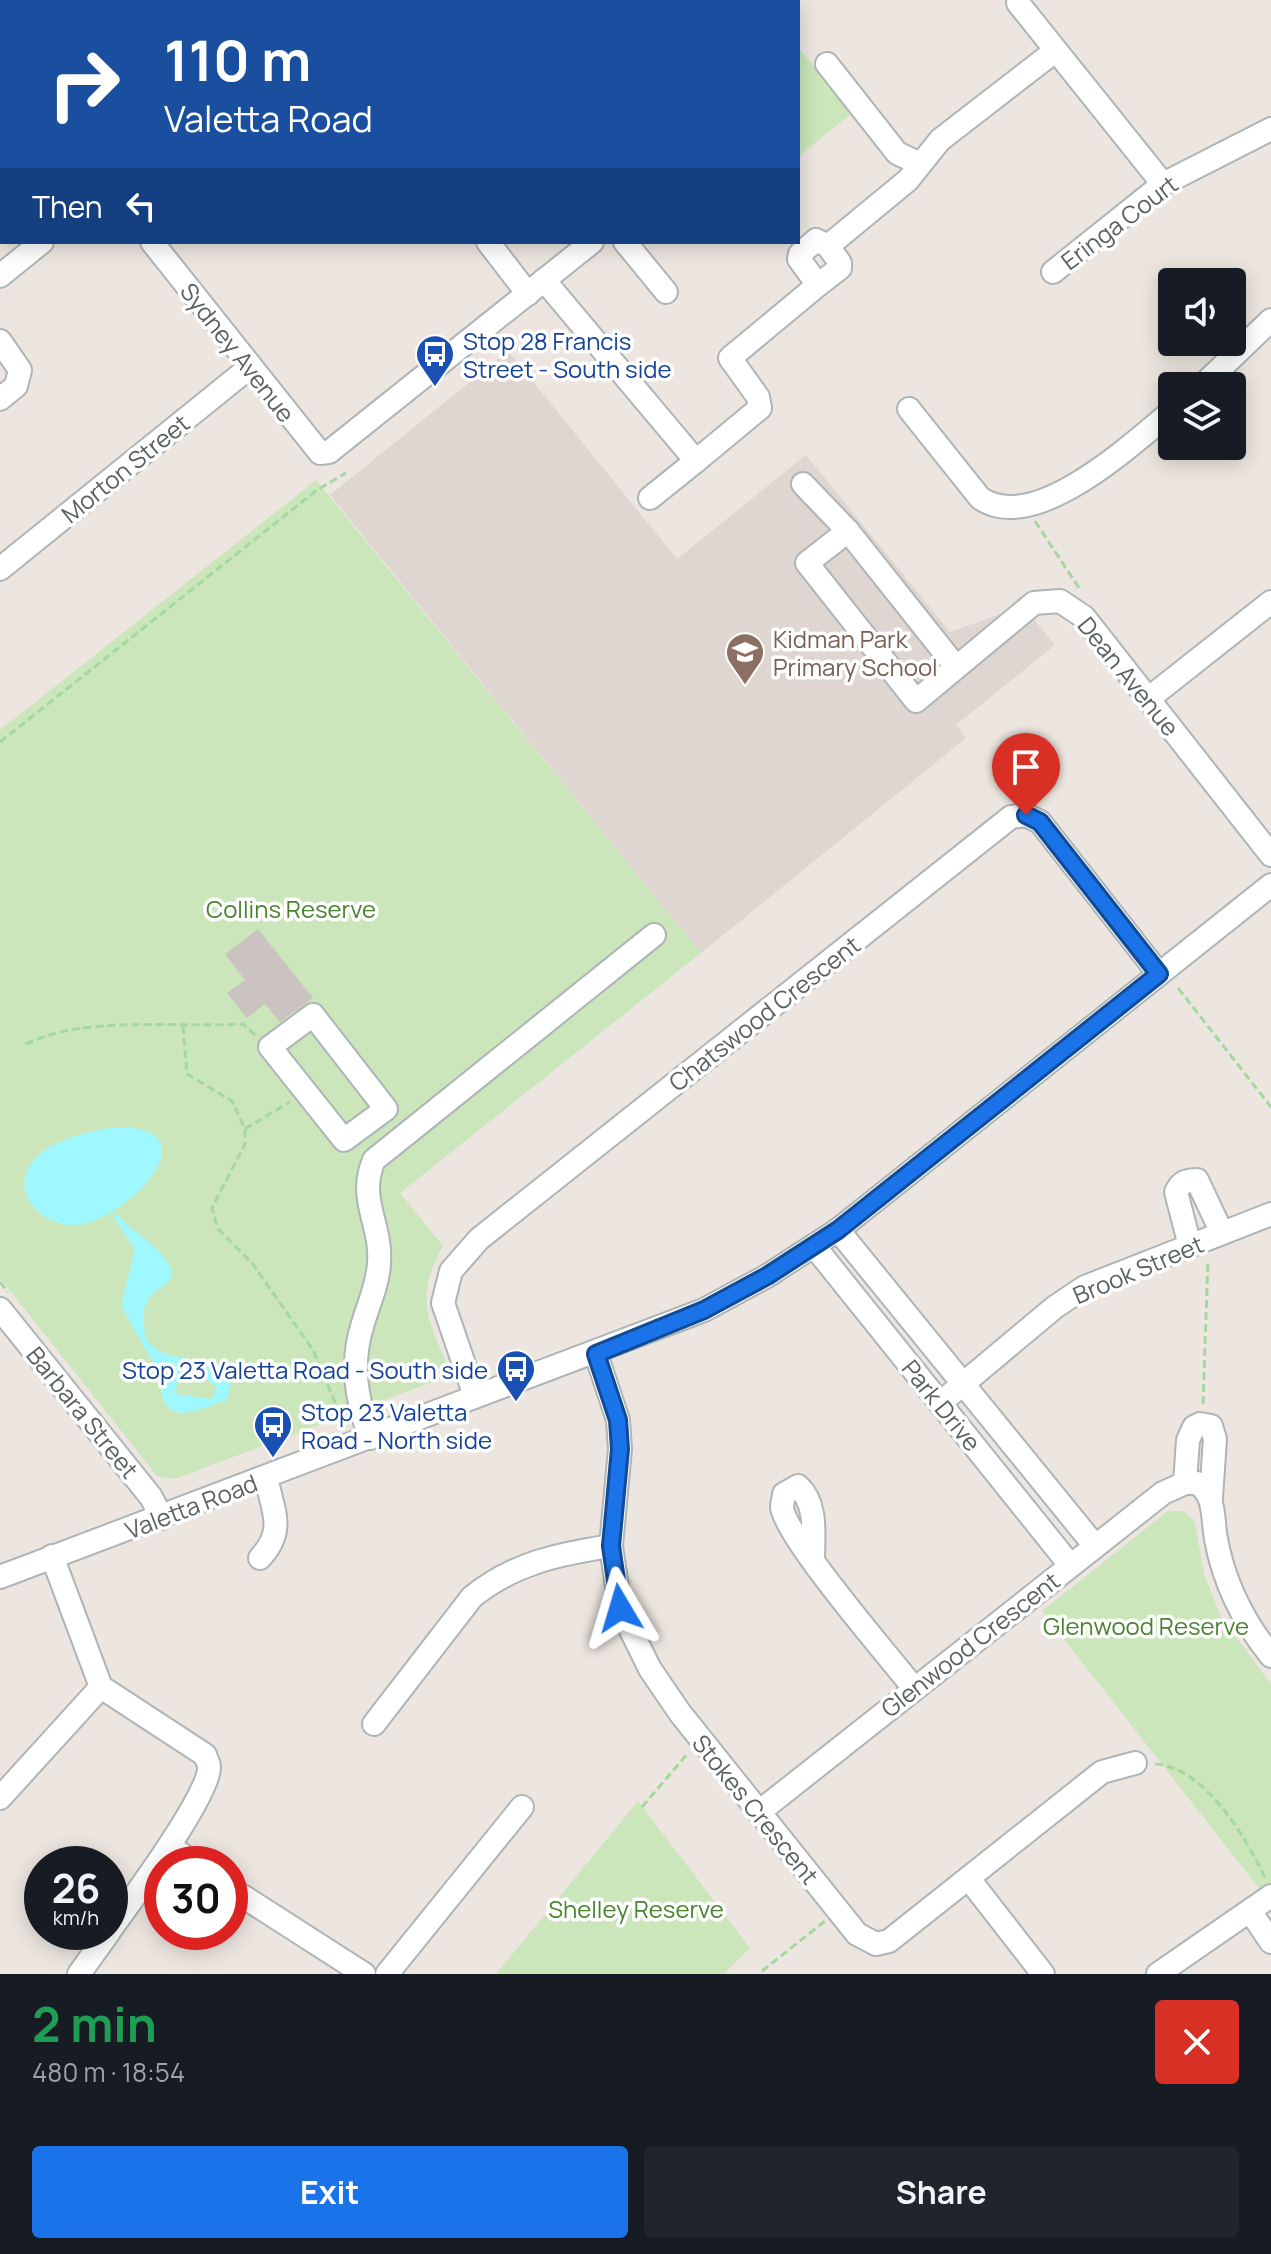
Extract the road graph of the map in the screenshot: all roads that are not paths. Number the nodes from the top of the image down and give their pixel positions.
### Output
1 (1018, 3) dead end
2 (1055, 51) junction
3 (827, 64) dead end
4 (1271, 129) edge
5 (918, 163) junction
6 (1163, 184) junction
7 (40, 244) edge
8 (154, 244) edge
9 (490, 244) edge
10 (590, 244) edge
11 (627, 244) edge
12 (828, 246) junction
13 (1053, 272) dead end
14 (0, 276) edge
15 (818, 285) junction
16 (536, 287) junction
17 (666, 292) dead end
18 (1271, 320) edge
19 (0, 341) edge
20 (250, 367) junction
21 (1217, 372) edge
22 (0, 399) edge
23 (909, 409) dead end
24 (1158, 422) edge
25 (696, 461) junction
26 (803, 484) dead end
27 (650, 498) dead end
28 (848, 531) junction
29 (3, 560) edge
30 (1271, 602) edge
31 (956, 667) junction
32 (1148, 699) junction
33 (1271, 855) edge
34 (1271, 885) edge
35 (654, 935) dead end
36 (1159, 974) junction
37 (366, 1125) junction
38 (384, 1150) junction
39 (1271, 1214) edge
40 (838, 1230) junction
41 (814, 1246) junction
42 (0, 1309) edge
43 (596, 1354) junction
44 (962, 1384) junction
45 (475, 1396) junction
46 (941, 1403) junction
47 (370, 1438) junction
48 (266, 1477) junction
49 (1185, 1483) junction
50 (1211, 1497) junction
51 (162, 1518) junction
52 (611, 1546) junction
53 (1095, 1546) junction
54 (52, 1556) junction
55 (260, 1558) dead end
56 (813, 1561) dead end
57 (1070, 1565) junction
58 (0, 1577) edge
59 (1271, 1656) edge
60 (101, 1687) junction
61 (913, 1687) junction
62 (374, 1724) dead end
63 (1135, 1763) road end
64 (0, 1798) edge
65 (522, 1807) dead end
66 (759, 1812) junction
67 (170, 1846) edge
68 (969, 1879) junction
69 (144, 1882) edge
70 (1271, 1894) edge
71 (248, 1900) edge
72 (128, 1905) edge
73 (1250, 1911) junction
74 (1271, 1942) edge
75 (96, 1950) edge
76 (79, 1974) edge
77 (364, 1974) edge
78 (387, 1974) edge
79 (1043, 1974) edge
80 (1158, 1974) edge

1 - 2 street
2 - 5 street
2 - 6 street
3 - 5 street
4 - 6 street, Eringa Court
5 - 12 street
6 - 13 street, Eringa Court
7 - 14 street
8 - 20 street, Sydney Avenue
9 - 16 street
10 - 16 street
11 - 17 street
12 - 15 street
12 - 15 street
15 - 25 street
16 - 20 street, Sydney Avenue
16 - 25 street
18 - 21 street
19 - 22 street
20 - 29 street, Morton Street
23 - 24 street
25 - 27 street
26 - 28 street
28 - 31 street
28 - 31 street, Dean Avenue
30 - 32 street
31 - 32 street, Dean Avenue
32 - 33 street, Dean Avenue
34 - 36 street, Valetta Road
35 - 38 street
36 - 40 street, Valetta Road
36 - 45 street, Chatswood Crescent
37 - 37 street
37 - 38 street
38 - 47 street
39 - 44 street, Brook Street
40 - 41 street, Valetta Road
40 - 44 street, Park Drive
41 - 43 street, Valetta Road
41 - 46 street, Park Drive
42 - 51 street, Barbara Street
43 - 45 street, Valetta Road
43 - 52 street, Stokes Crescent
44 - 46 street, Brook Street
44 - 53 street, Park Drive
45 - 47 street, Valetta Road
46 - 57 street, Park Drive
47 - 48 street, Valetta Road
48 - 51 street, Valetta Road
48 - 55 street
49 - 50 street
49 - 50 street
49 - 53 street, Glenwood Crescent
50 - 59 street
51 - 54 street, Valetta Road
52 - 62 street
52 - 66 street, Stokes Crescent
53 - 57 street, Glenwood Crescent
54 - 58 street, Valetta Road
54 - 60 street
56 - 61 street
57 - 61 street, Glenwood Crescent
60 - 64 street
60 - 67 street
61 - 66 street, Glenwood Crescent
63 - 68 street, Stokes Crescent
65 - 78 street
66 - 68 street, Stokes Crescent
68 - 79 street
69 - 72 street
70 - 73 street
71 - 77 street
73 - 74 street
73 - 80 street
75 - 76 street

